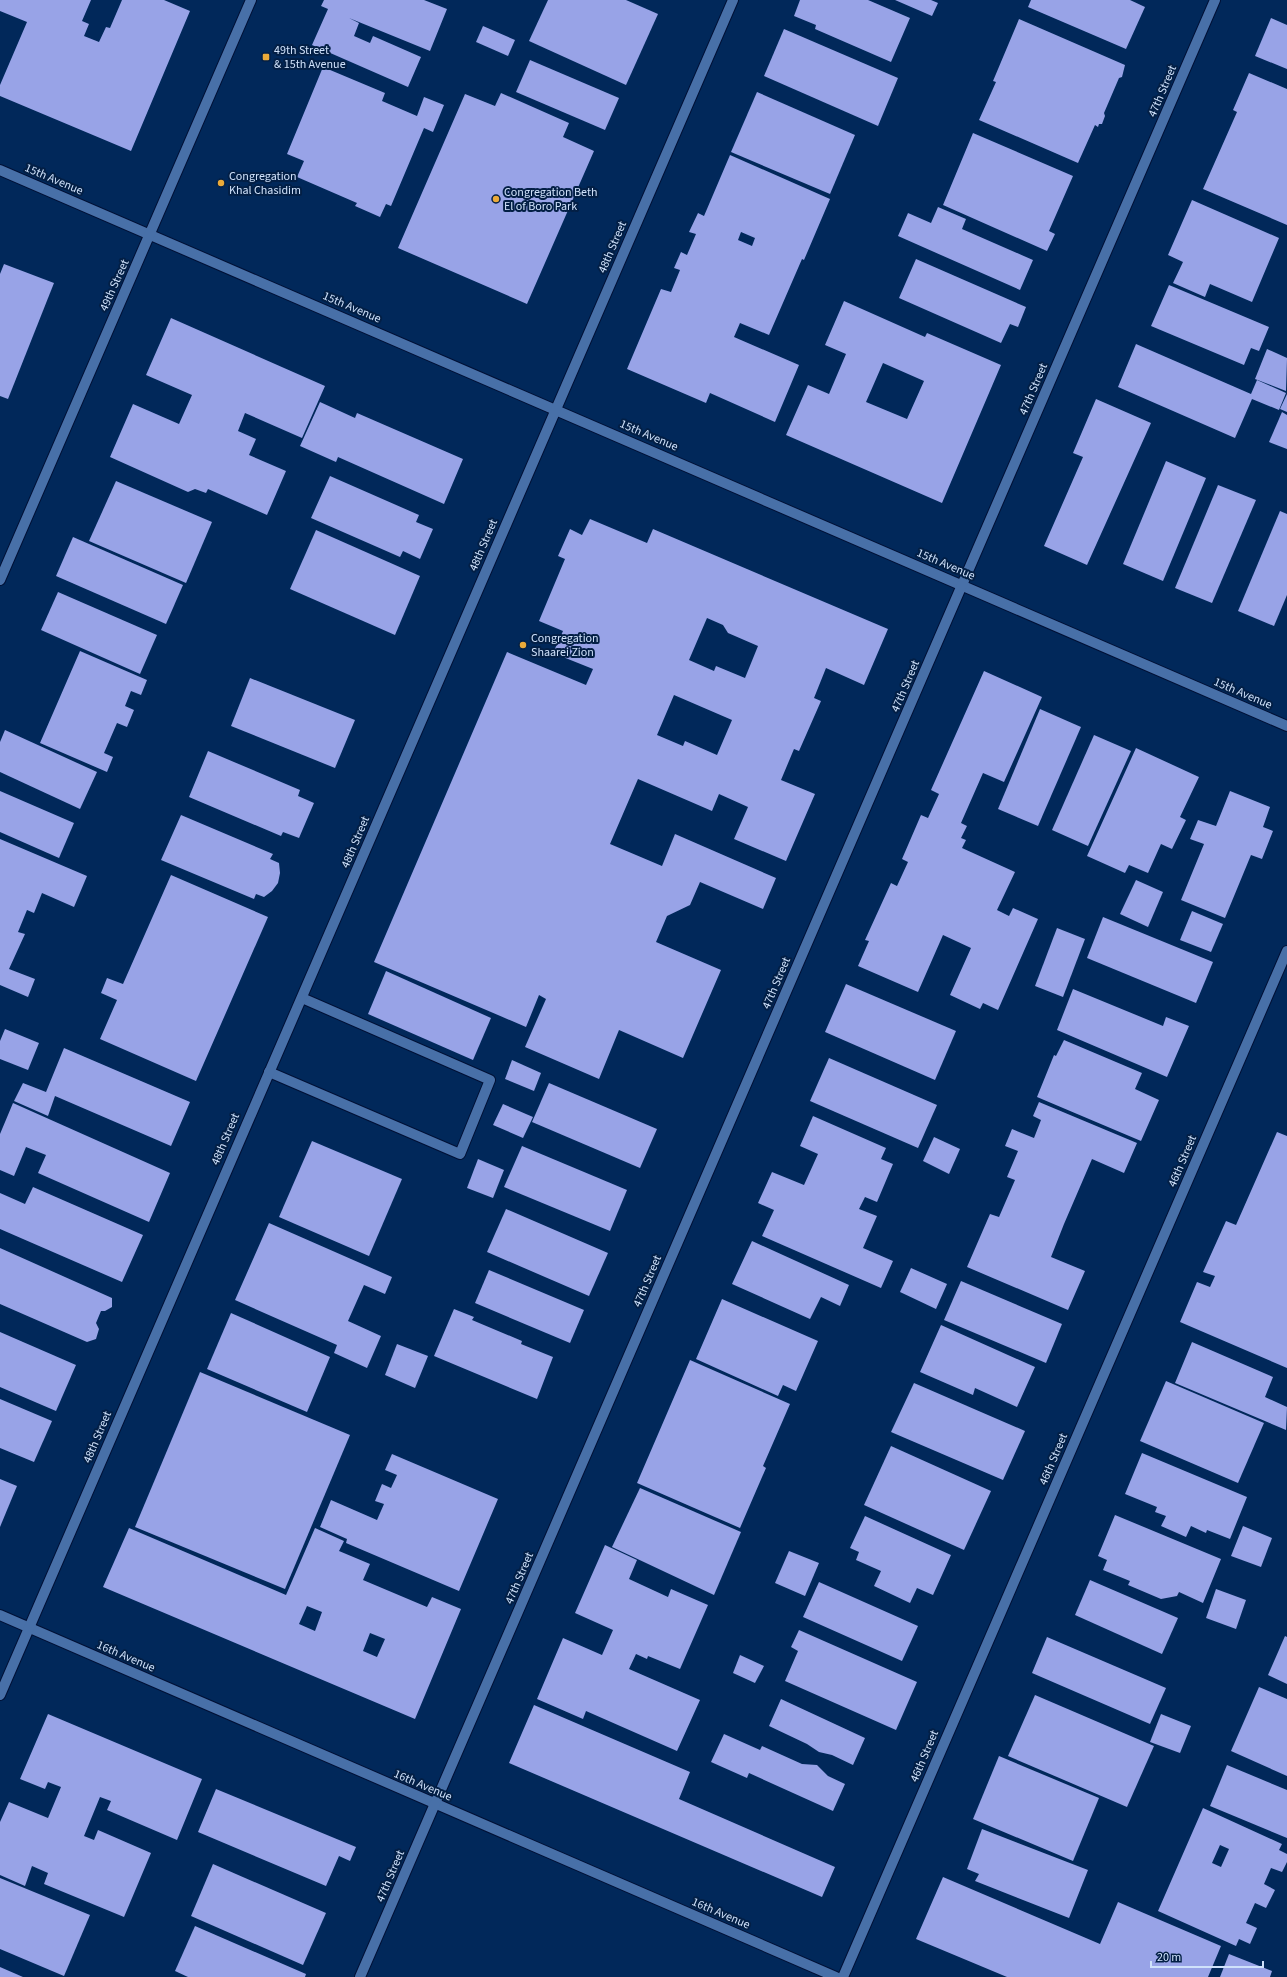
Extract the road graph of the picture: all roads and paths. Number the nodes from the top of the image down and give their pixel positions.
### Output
1 (251, 0) edge
2 (733, 0) edge
3 (1215, 0) edge
4 (0, 170) edge
5 (150, 234) junction
6 (556, 409) junction
7 (0, 580) edge
8 (962, 585) junction
9 (1287, 726) edge
10 (1287, 950) edge
11 (302, 998) junction
12 (269, 1072) junction
13 (0, 1615) edge
14 (29, 1628) junction
15 (0, 1695) edge
16 (435, 1804) junction
17 (360, 1977) edge
18 (836, 1977) edge
19 (843, 1977) edge

1 - 5 street, 49th Street
2 - 6 street, 48th Street
3 - 8 street, 47th Street
4 - 5 street, 15th Avenue
5 - 6 street, 15th Avenue
5 - 7 street, 49th Street
6 - 8 street, 15th Avenue
6 - 11 street, 48th Street
8 - 9 street, 15th Avenue
8 - 16 street, 47th Street
10 - 19 street, 46th Street
11 - 12 street, 48th Street
11 - 12 street
12 - 14 street, 48th Street
13 - 14 street, 16th Avenue
14 - 15 street, 48th Street
14 - 16 street, 16th Avenue
16 - 17 street, 47th Street
16 - 18 street, 16th Avenue

